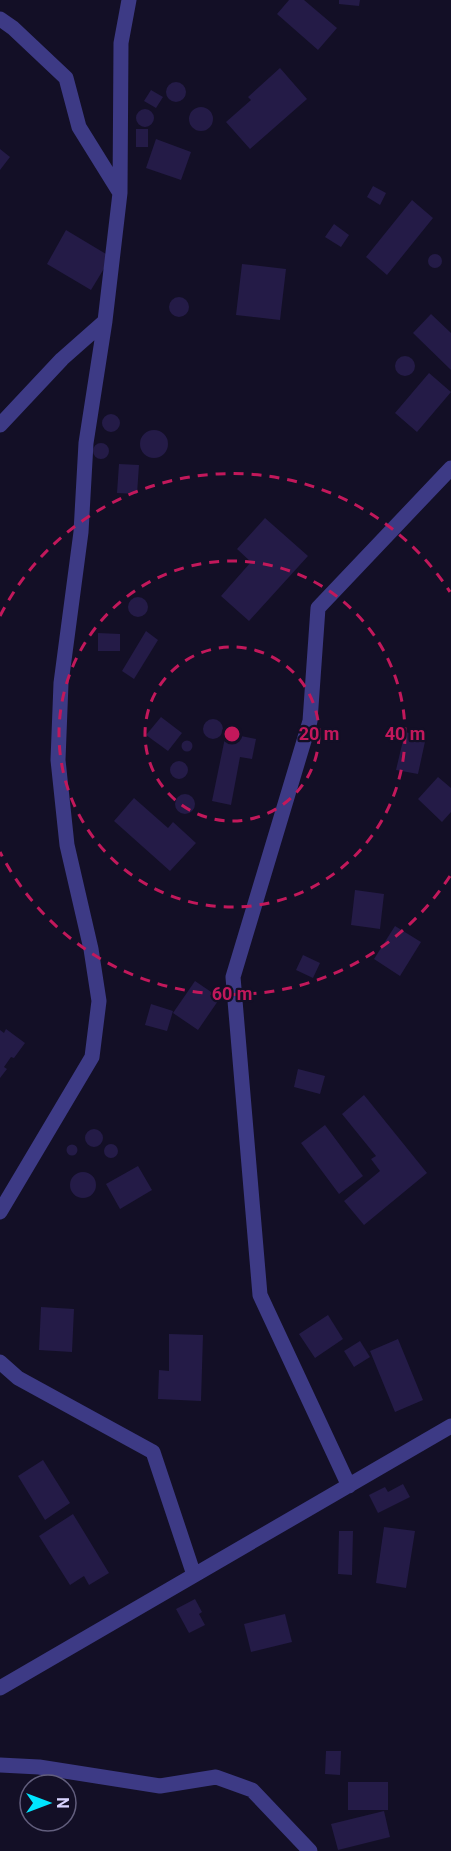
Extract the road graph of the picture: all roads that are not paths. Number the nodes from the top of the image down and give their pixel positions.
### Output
1 (129, 0) edge
2 (0, 19) edge
3 (120, 193) junction
4 (105, 321) junction
5 (0, 425) edge
6 (451, 468) edge
7 (0, 1212) edge
8 (0, 1362) edge
9 (451, 1426) edge
10 (349, 1486) junction
11 (194, 1575) junction
12 (0, 1688) edge
13 (0, 1765) edge
14 (310, 1851) edge

1 - 3 street
2 - 3 street
3 - 4 street
4 - 5 street
4 - 7 street
6 - 10 street
8 - 11 street
9 - 10 street
10 - 11 street
11 - 12 street
13 - 14 street

